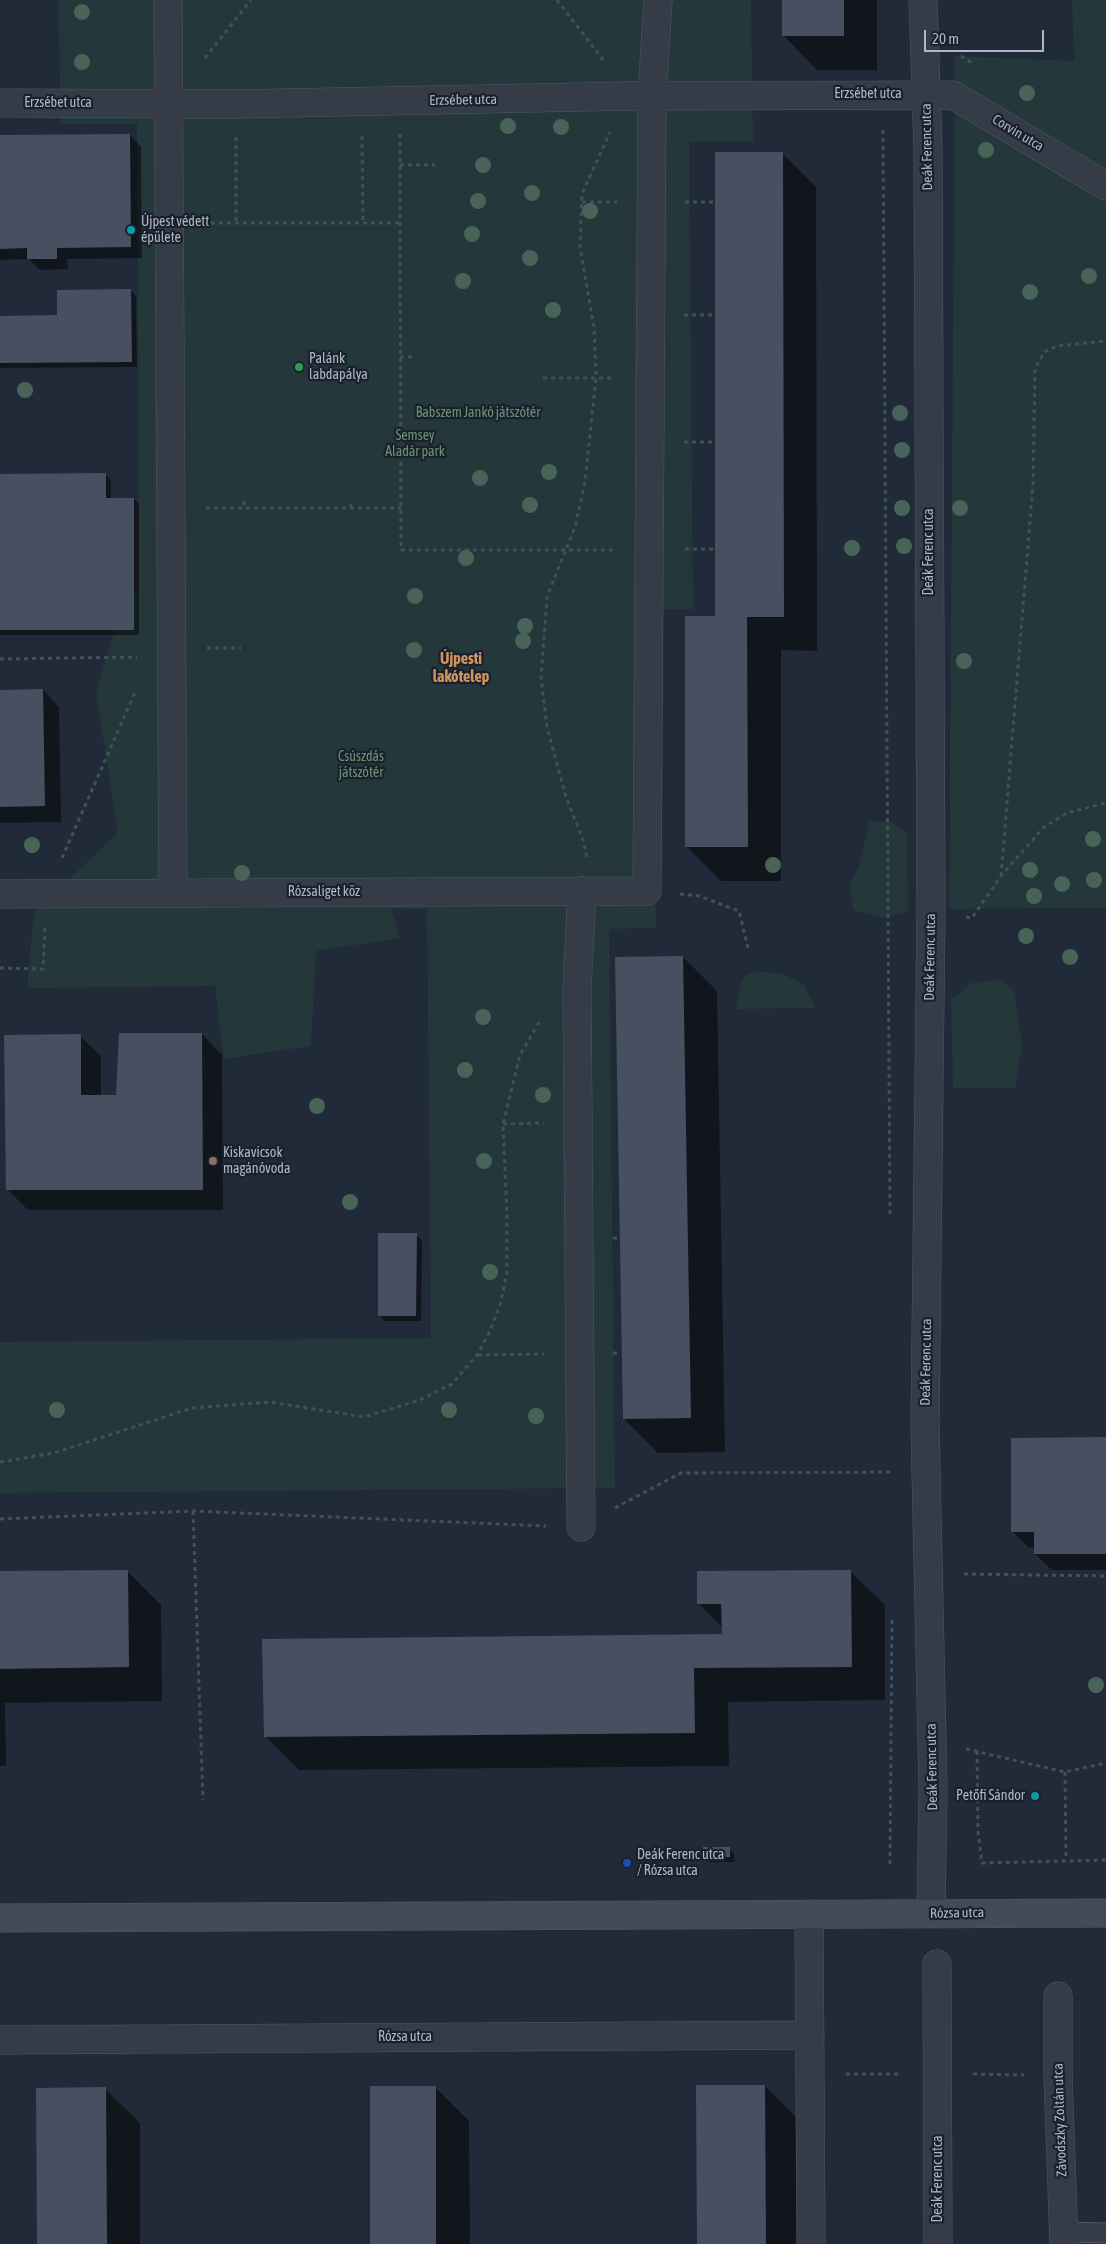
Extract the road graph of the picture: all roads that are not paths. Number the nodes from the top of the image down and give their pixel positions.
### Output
1 (168, 0) edge
2 (658, 0) edge
3 (923, 0) edge
4 (925, 94) junction
5 (642, 96) junction
6 (0, 103) edge
7 (168, 104) junction
8 (1106, 186) edge
9 (582, 891) junction
10 (173, 893) junction
11 (0, 894) edge
12 (581, 1527) road end
13 (931, 1913) junction
14 (1106, 1913) edge
15 (809, 1914) junction
16 (0, 1918) edge
17 (937, 1964) dead end
18 (1058, 1996) dead end
19 (810, 2035) junction
20 (0, 2040) edge
21 (1106, 2233) edge
22 (1064, 2238) edge
23 (811, 2244) edge
24 (938, 2244) edge

1 - 7 street
2 - 5 street
3 - 4 street, Deák Ferenc utca
4 - 5 street, Erzsébet utca
4 - 8 street, Corvin utca
4 - 13 street, Deák Ferenc utca
5 - 7 street, Erzsébet utca
5 - 9 street, Rózsaliget köz
6 - 7 street, Erzsébet utca
7 - 10 street
9 - 10 street, Rózsaliget köz
9 - 12 street
10 - 11 street, Rózsaliget köz
13 - 14 street, Rózsa utca
13 - 15 street, Rózsa utca
15 - 16 street, Rózsa utca
15 - 19 street
17 - 24 street, Deák Ferenc utca
18 - 22 street, Závodszky Zoltán utca
19 - 20 street, Rózsa utca
19 - 23 street
21 - 22 lane

